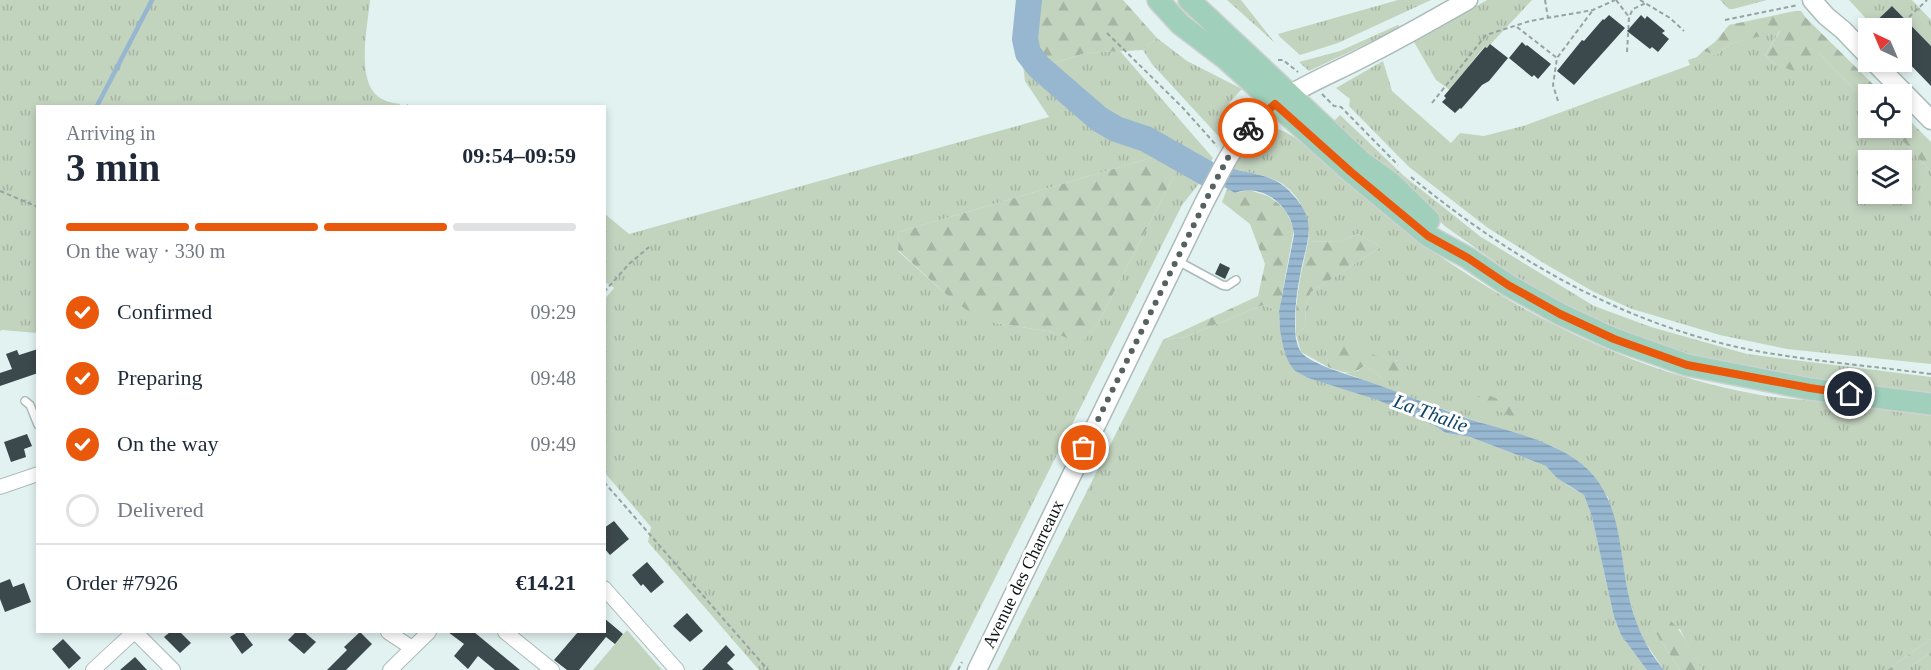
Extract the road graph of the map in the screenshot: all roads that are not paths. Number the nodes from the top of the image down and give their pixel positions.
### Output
1 (1158, 0) edge
2 (1189, 0) edge
3 (1468, 0) edge
4 (1827, 0) edge
5 (1805, 2) edge
6 (1843, 30) junction
7 (1858, 46) edge
8 (1884, 72) edge
9 (1282, 100) junction
10 (1931, 120) edge
11 (1176, 260) junction
12 (1236, 280) dead end
13 (25, 401) dead end
14 (1931, 404) edge
15 (36, 420) edge
16 (36, 475) edge
17 (0, 487) edge
18 (606, 590) edge
19 (134, 633) edge
20 (136, 633) edge
21 (390, 633) edge
22 (428, 633) edge
23 (506, 633) edge
24 (412, 648) junction
25 (93, 670) edge
26 (172, 670) edge
27 (390, 670) edge
28 (552, 670) edge
29 (677, 670) edge
30 (977, 670) edge

1 - 9 main road
2 - 9 main road
3 - 9 main road, Avenue des Charreaux
4 - 6 main road
5 - 6 main road
6 - 7 main road
8 - 10 main road
9 - 11 main road, Avenue des Charreaux
9 - 14 main road
11 - 12 lane
11 - 30 main road, Avenue des Charreaux
13 - 15 lane
16 - 17 street
18 - 29 street
19 - 25 street
20 - 26 street
21 - 24 street
22 - 24 street
23 - 28 street
24 - 27 street

